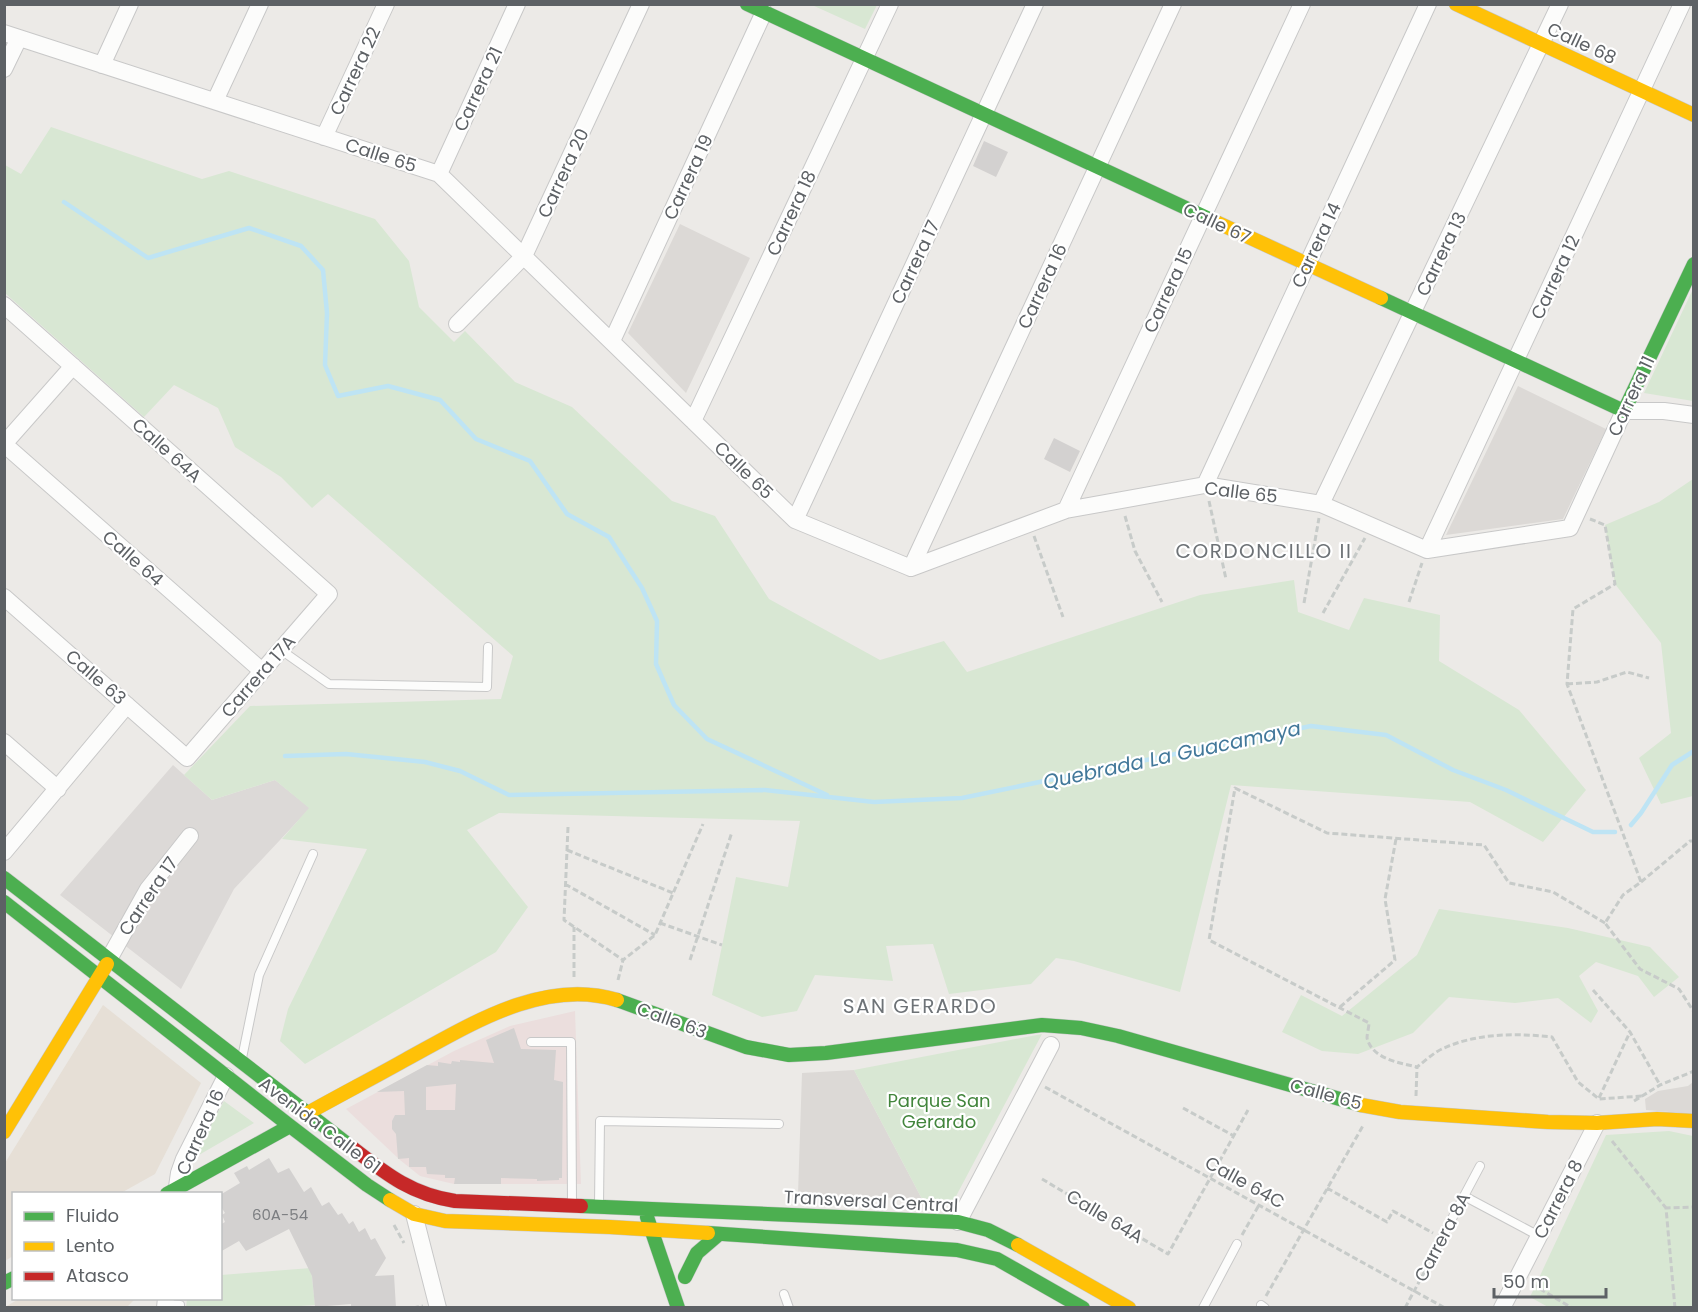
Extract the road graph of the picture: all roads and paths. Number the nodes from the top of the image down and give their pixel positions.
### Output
1 (130, 4) edge
2 (260, 4) edge
3 (386, 4) edge
4 (516, 4) edge
5 (641, 4) edge
6 (747, 4) edge
7 (890, 4) edge
8 (1035, 4) edge
9 (1173, 4) edge
10 (1302, 4) edge
11 (1428, 4) edge
12 (1456, 4) edge
13 (1560, 4) edge
14 (1683, 4) edge
15 (764, 12) junction
16 (12, 35) edge
17 (1541, 44) junction
18 (864, 59) junction
19 (102, 64) junction
20 (4, 69) edge
21 (1642, 91) junction
22 (215, 101) junction
23 (984, 114) junction
24 (1694, 115) edge
25 (324, 137) junction
26 (1098, 167) junction
27 (439, 174) junction
28 (1203, 216) junction
29 (524, 256) junction
30 (1307, 264) junction
31 (1694, 264) edge
32 (4, 305) edge
33 (1413, 313) junction
34 (457, 324) dead end
35 (612, 341) junction
36 (1516, 361) junction
37 (73, 366) junction
38 (1624, 411) junction
39 (1694, 415) edge
40 (693, 421) junction
41 (4, 444) edge
42 (1205, 485) junction
43 (1120, 500) junction
44 (1321, 504) junction
45 (1066, 510) junction
46 (795, 520) junction
47 (1574, 521) junction
48 (1029, 524) junction
49 (1372, 526) junction
50 (1427, 550) junction
51 (911, 568) junction
52 (1226, 579) dead end
53 (329, 594) joint
54 (4, 597) edge
55 (1162, 602) dead end
56 (1409, 602) dead end
57 (1304, 603) dead end
58 (1323, 614) dead end
59 (1063, 617) dead end
60 (488, 647) dead end
61 (281, 650) junction
62 (262, 671) junction
63 (1649, 678) dead end
64 (1567, 684) junction
65 (127, 705) junction
66 (4, 742) edge
67 (187, 758) joint
68 (57, 789) junction
69 (703, 824) dead end
70 (568, 827) dead end
71 (732, 832) dead end
72 (190, 836) dead end
73 (1396, 838) junction
74 (1694, 841) edge
75 (567, 850) junction
76 (4, 852) edge
77 (313, 854) dead end
78 (4, 878) edge
79 (1641, 882) junction
80 (565, 884) junction
81 (673, 893) junction
82 (4, 902) edge
83 (1605, 922) junction
84 (660, 923) junction
85 (574, 927) junction
86 (655, 935) junction
87 (698, 936) junction
88 (722, 945) dead end
89 (109, 959) junction
90 (690, 960) dead end
91 (100, 977) junction
92 (1593, 990) dead end
93 (574, 994) junction
94 (1339, 1008) junction
95 (1694, 1012) edge
96 (1062, 1025) joint
97 (1630, 1032) junction
98 (531, 1042) dead end
99 (1051, 1046) dead end
100 (241, 1062) junction
101 (1416, 1067) junction
102 (1694, 1071) edge
103 (226, 1076) junction
104 (1033, 1080) junction
105 (1660, 1084) junction
106 (1642, 1096) junction
107 (1599, 1099) junction
108 (1626, 1106) dead end
109 (1183, 1108) dead end
110 (1248, 1110) dead end
111 (308, 1113) junction
112 (1415, 1113) junction
113 (1694, 1121) edge
114 (1365, 1122) dead end
115 (1597, 1123) junction
116 (779, 1124) dead end
117 (290, 1126) junction
118 (4, 1132) edge
119 (1234, 1136) junction
120 (1480, 1166) dead end
121 (1210, 1178) junction
122 (1042, 1179) dead end
123 (1327, 1188) junction
124 (173, 1192) edge
125 (1464, 1196) junction
126 (1259, 1205) junction
127 (572, 1206) junction
128 (1694, 1207) edge
129 (599, 1208) junction
130 (1666, 1208) junction
131 (645, 1209) junction
132 (663, 1210) junction
133 (414, 1214) junction
134 (392, 1222) dead end
135 (958, 1222) junction
136 (651, 1230) junction
137 (1304, 1230) junction
138 (670, 1231) junction
139 (718, 1235) junction
140 (1539, 1236) junction
141 (1442, 1238) junction
142 (1237, 1244) joint
143 (407, 1249) dead end
144 (1431, 1258) joint
145 (1519, 1276) junction
146 (1414, 1290) junction
147 (784, 1294) dead end
148 (422, 1297) dead end
149 (1263, 1306) edge
150 (430, 1307) edge
151 (413, 1308) edge
152 (678, 1308) edge
153 (789, 1308) edge
154 (1083, 1308) edge
155 (1130, 1308) edge
156 (1203, 1308) edge
157 (1405, 1308) edge
158 (1445, 1308) edge
159 (1502, 1308) edge
160 (1572, 1308) edge
161 (1675, 1308) edge

1 - 19 street
2 - 22 street
3 - 25 street, Carrera 22
4 - 27 street, Carrera 21
5 - 29 street, Carrera 20
6 - 15 street, Calle 67
7 - 18 street, Carrera 18
8 - 23 street, Carrera 17
9 - 26 street, Carrera 16
10 - 28 street, Carrera 15
11 - 30 street, Carrera 14
12 - 17 street, Calle 68
13 - 17 street, Carrera 13
14 - 21 street, Carrera 12
15 - 18 street, Calle 67
15 - 35 street, Carrera 19
16 - 19 street, Calle 65
16 - 20 street
17 - 21 street, Calle 68
17 - 33 street, Carrera 13
18 - 23 street, Calle 67
18 - 40 street, Carrera 18
19 - 22 street, Calle 65
21 - 24 street, Calle 68
21 - 36 street, Carrera 12
22 - 25 street, Calle 65
23 - 26 street, Calle 67
23 - 46 street, Carrera 17
25 - 27 street, Calle 65
26 - 28 street, Calle 67
26 - 51 street, Carrera 16
27 - 29 street, Calle 65
28 - 30 street, Calle 67
28 - 45 street, Carrera 15
29 - 34 street, Carrera 20
29 - 35 street, Calle 65
30 - 33 street, Calle 67
30 - 42 street, Carrera 14
31 - 38 street, Carrera 11
32 - 37 street, Calle 64A
33 - 36 street, Calle 67
33 - 44 street, Carrera 13
35 - 40 street, Calle 65
36 - 38 street, Calle 67
36 - 50 street, Carrera 12
37 - 41 street
37 - 53 street, Calle 64A
38 - 39 street, Calle 67
38 - 47 street, Carrera 11
40 - 46 street, Calle 65
41 - 62 street, Calle 64
42 - 43 street, Calle 65
42 - 44 street, Calle 65
42 - 52 path
43 - 45 street, Calle 65
43 - 55 path
44 - 49 street, Calle 65
44 - 57 path
45 - 48 street, Calle 65
46 - 51 street, Calle 65
47 - 50 street
47 - 64 path
48 - 51 street, Calle 65
48 - 59 path
49 - 50 street, Calle 65
49 - 58 path
50 - 56 path
53 - 61 street, Carrera 17A
54 - 65 street, Calle 63
60 - 61 lane
61 - 62 street, Carrera 17A
62 - 67 street, Carrera 17A
63 - 64 path
64 - 79 path
65 - 67 street, Calle 63
65 - 68 street
66 - 68 street
68 - 76 street
69 - 81 path
70 - 75 path
71 - 87 path
72 - 89 street, Carrera 17
73 - 83 path
73 - 94 path
73 - 94 path
74 - 79 path
75 - 80 path
75 - 81 path
77 - 100 lane
78 - 89 street, Avenida Calle 61
79 - 83 path
80 - 85 path
80 - 86 path
81 - 84 path
82 - 91 street, Avenida Calle 61
83 - 95 path
84 - 86 path
84 - 87 path
85 - 86 path
85 - 93 path
87 - 88 path
87 - 90 path
89 - 91 street
89 - 100 street, Avenida Calle 61
91 - 103 street, Avenida Calle 61
91 - 118 street
92 - 97 path
93 - 96 street, Calle 63
93 - 111 street, Calle 63
94 - 101 path
96 - 112 street, Calle 65
97 - 105 path
97 - 107 path
98 - 127 lane
99 - 104 street
100 - 111 street, Avenida Calle 61
101 - 107 path
101 - 112 path
102 - 105 path
103 - 117 street, Avenida Calle 61
103 - 124 street, Carrera 16
104 - 121 path, Calle 64C
104 - 135 street
105 - 106 path
106 - 107 path
106 - 108 path
109 - 119 path
110 - 119 path
111 - 127 street, Avenida Calle 61
112 - 115 street, Calle 65
113 - 115 street, Calle 65
114 - 123 path
115 - 130 path
115 - 140 street, Carrera 8
116 - 129 lane
117 - 124 street
117 - 133 street, Avenida Calle 61
119 - 121 path
120 - 125 lane, Carrera 8A
121 - 122 path, Calle 64A
121 - 126 path, Calle 64C
123 - 137 path
123 - 141 path
125 - 140 lane
125 - 141 lane, Carrera 8A
126 - 137 path, Calle 64C
126 - 142 path
127 - 129 street, Avenida Calle 61
128 - 130 path
129 - 131 street, Avenida Calle 61
130 - 161 path
131 - 132 street, Avenida Calle 61
131 - 136 street
132 - 135 street, Transversal Central
132 - 138 street
133 - 136 street, Avenida Calle 61
133 - 150 street
134 - 143 path
135 - 155 street, Transversal Central
136 - 138 street, Avenida Calle 61
136 - 152 street
137 - 146 path, Calle 64C
137 - 149 path
138 - 139 street
138 - 139 street
139 - 154 street
140 - 145 street, Carrera 8
141 - 144 lane, Carrera 8A
142 - 156 lane
144 - 146 path, Carrera 8A
145 - 159 street, Carrera 8
145 - 160 path
146 - 157 path, Carrera 8A
146 - 158 path, Calle 64C
147 - 153 lane
148 - 150 path
150 - 151 path

